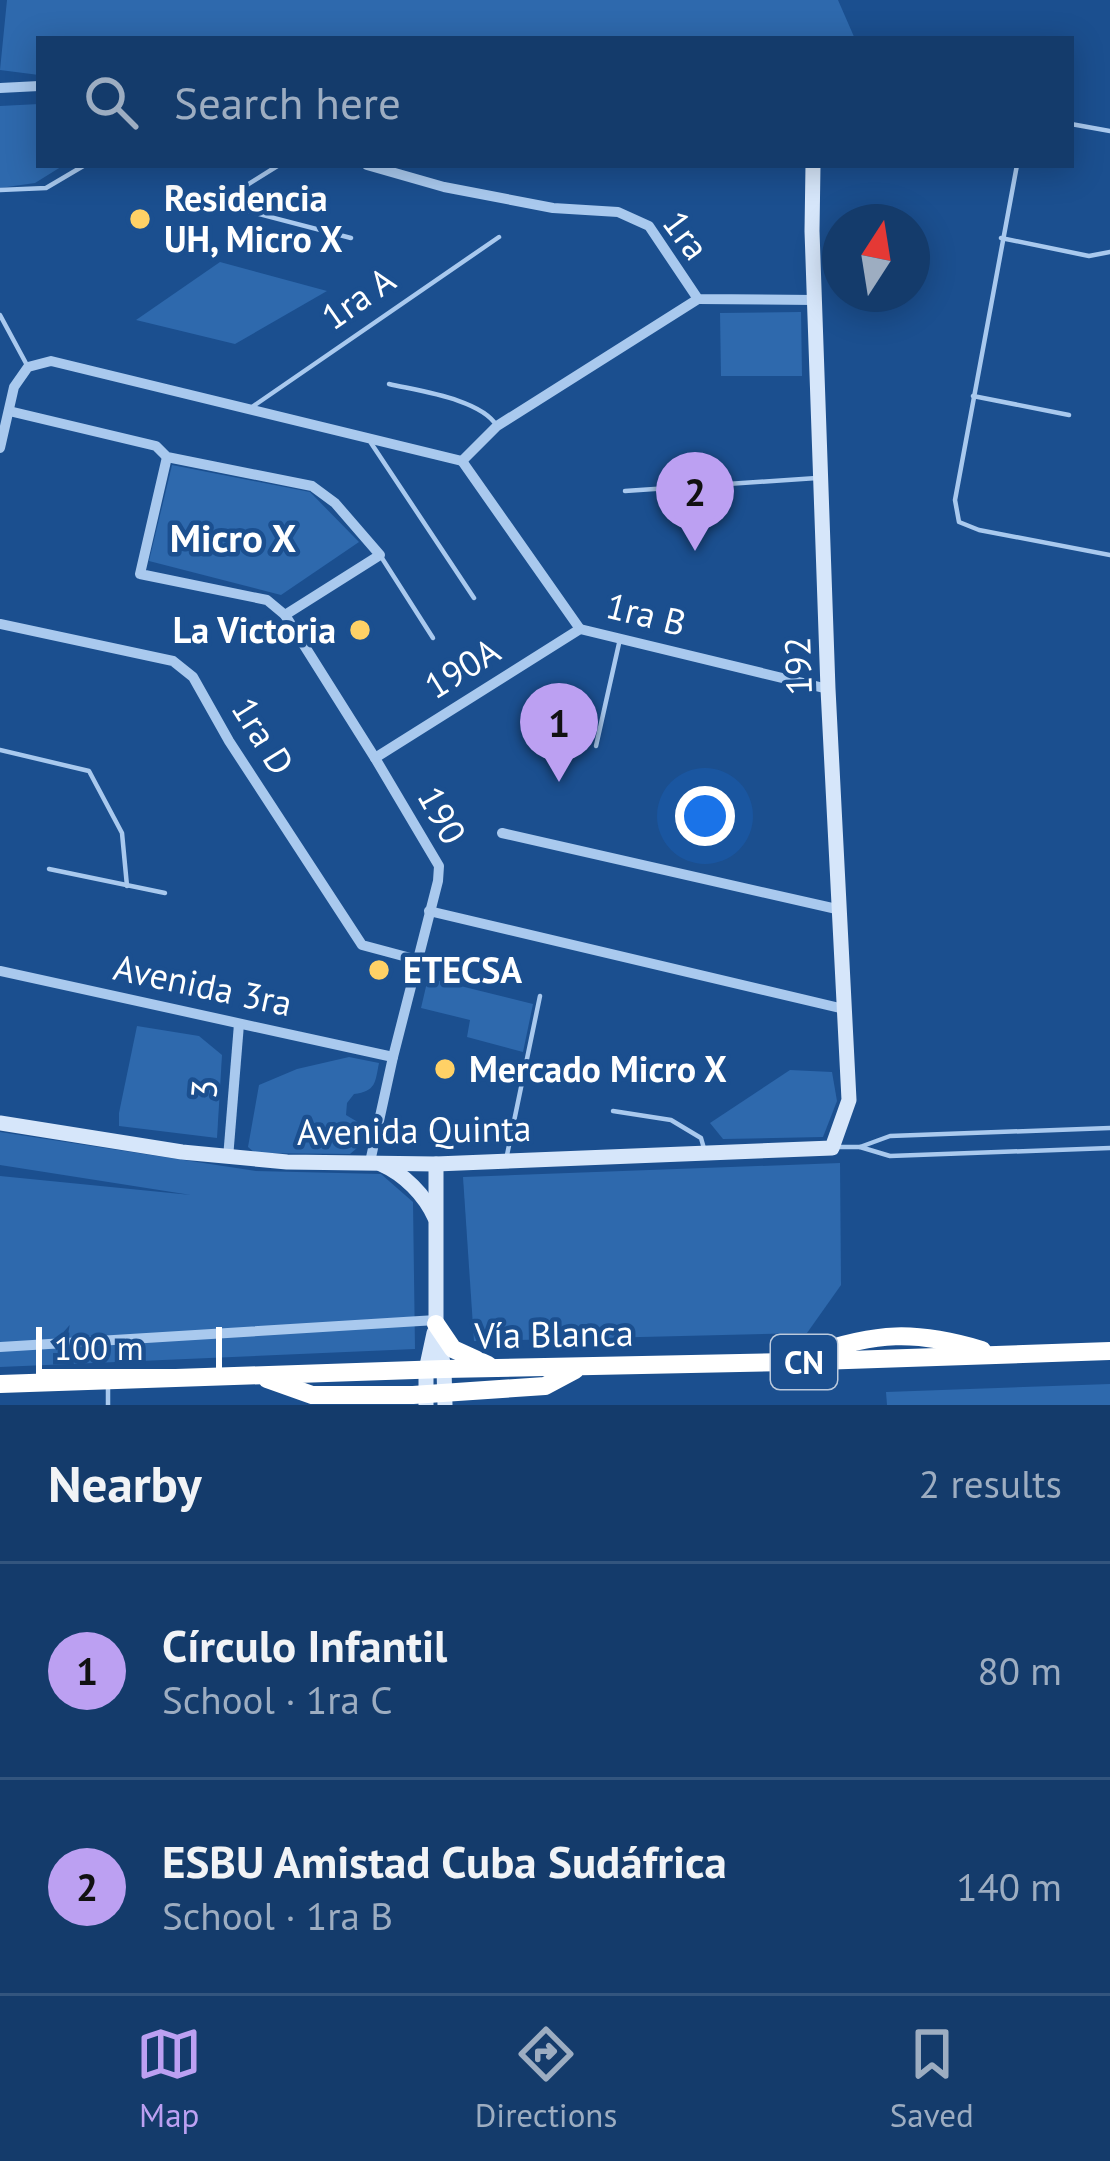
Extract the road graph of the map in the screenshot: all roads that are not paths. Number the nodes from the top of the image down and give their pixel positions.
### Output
1 (36, 86) edge
2 (0, 88) edge
3 (1074, 125) edge
4 (1110, 131) edge
5 (80, 168) edge
6 (274, 168) edge
7 (378, 168) edge
8 (1015, 168) edge
9 (815, 169) edge
10 (0, 190) edge
11 (500, 237) dead end
12 (351, 238) dead end
13 (1001, 238) junction
14 (1110, 252) edge
15 (698, 299) junction
16 (814, 300) junction
17 (0, 315) edge
18 (28, 367) junction
19 (389, 384) dead end
20 (974, 396) junction
21 (250, 409) junction
22 (9, 411) junction
23 (1069, 416) dead end
24 (497, 425) junction
25 (367, 437) junction
26 (0, 448) edge
27 (167, 457) junction
28 (462, 461) junction
29 (820, 478) junction
30 (625, 490) dead end
31 (380, 555) junction
32 (1110, 555) edge
33 (474, 598) dead end
34 (285, 615) junction
35 (0, 624) edge
36 (580, 629) junction
37 (433, 638) dead end
38 (620, 638) junction
39 (828, 689) junction
40 (596, 746) dead end
41 (0, 750) edge
42 (375, 758) junction
43 (502, 832) dead end
44 (49, 869) dead end
45 (128, 886) junction
46 (165, 893) dead end
47 (841, 910) junction
48 (429, 911) junction
49 (418, 960) junction
50 (0, 970) edge
51 (540, 996) dead end
52 (844, 1009) junction
53 (239, 1024) junction
54 (393, 1057) junction
55 (613, 1111) dead end
56 (0, 1123) edge
57 (1110, 1128) edge
58 (860, 1147) junction
59 (832, 1148) junction
60 (1110, 1148) edge
61 (706, 1153) junction
62 (228, 1158) junction
63 (506, 1160) junction
64 (374, 1163) junction
65 (436, 1164) junction
66 (436, 1220) junction
67 (436, 1322) junction
68 (0, 1347) edge
69 (1110, 1351) edge
70 (581, 1366) junction
71 (498, 1368) junction
72 (435, 1369) junction
73 (257, 1376) junction
74 (108, 1381) junction
75 (0, 1384) edge
76 (435, 1399) edge
77 (108, 1405) edge

1 - 2 street
3 - 4 lane
5 - 10 lane
6 - 12 lane
7 - 15 street, 1ra
8 - 13 lane
9 - 16 street, 192
11 - 21 lane, 1ra A
13 - 14 lane
13 - 20 lane
15 - 16 street, 1ra
15 - 24 street
16 - 29 street, 192
17 - 18 lane
18 - 21 street
18 - 22 street
19 - 24 lane
20 - 23 lane
20 - 32 lane
21 - 25 street
22 - 26 street
22 - 27 street
24 - 28 street
25 - 28 street
25 - 33 lane
27 - 31 street
27 - 34 street, 190
28 - 36 street, 1ra B
29 - 30 lane
29 - 39 street, 192
31 - 34 street
31 - 37 lane
34 - 42 street, 190
35 - 49 street, 1ra D
36 - 38 street, 1ra B
36 - 42 street, 190A
38 - 39 street, 1ra B
38 - 40 lane
39 - 47 street, 192
41 - 45 lane
42 - 48 street, 190
43 - 47 street
44 - 45 lane
45 - 46 lane
47 - 52 street, 192
48 - 49 street, 190
48 - 52 street
49 - 54 street, 190
50 - 53 street, Avenida 3ra
51 - 63 lane
52 - 59 street, 192
53 - 54 street, Avenida 3ra
53 - 62 street, 3
54 - 64 street, 190
55 - 61 lane
56 - 62 street, Avenida Quinta
57 - 58 lane
58 - 59 lane
58 - 60 lane
59 - 61 street, Avenida Quinta
61 - 63 street, Avenida Quinta
62 - 64 street, Avenida Quinta
63 - 65 street, Avenida Quinta
64 - 65 street, Avenida Quinta
64 - 66 street
65 - 66 street
66 - 67 street
67 - 68 street
67 - 71 highway
67 - 72 street
69 - 70 highway, Vía Blanca / CN
70 - 71 highway, Vía Blanca / CN
70 - 76 highway
71 - 72 highway, Vía Blanca / CN
72 - 73 highway, Vía Blanca / CN
72 - 76 street
73 - 74 highway, Vía Blanca / CN
73 - 76 highway
74 - 75 highway, Vía Blanca / CN
74 - 77 lane

